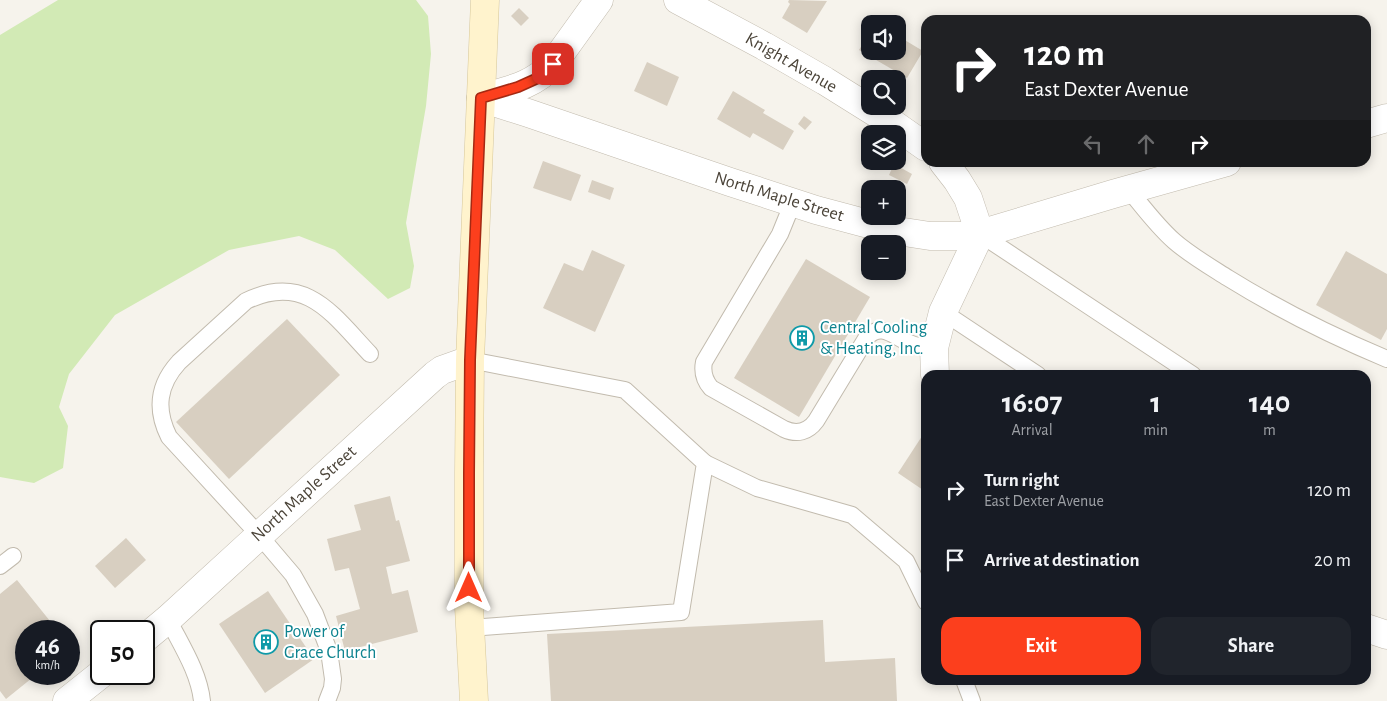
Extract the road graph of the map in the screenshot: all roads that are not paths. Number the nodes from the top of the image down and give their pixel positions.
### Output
1 (485, 0) edge
2 (599, 0) edge
3 (678, 0) edge
4 (481, 98) junction
5 (1387, 118) edge
6 (1371, 123) edge
7 (921, 143) edge
8 (947, 167) edge
9 (1210, 167) edge
10 (1129, 190) junction
11 (793, 202) junction
12 (980, 234) junction
13 (943, 312) junction
14 (934, 348) junction
15 (370, 354) dead end
16 (1387, 359) edge
17 (470, 360) junction
18 (935, 370) edge
19 (1030, 370) edge
20 (1185, 370) edge
21 (705, 463) junction
22 (259, 535) junction
23 (921, 592) edge
24 (168, 619) junction
25 (470, 628) junction
26 (1371, 629) edge
27 (155, 630) edge
28 (1387, 634) edge
29 (90, 682) edge
30 (966, 685) edge
31 (66, 701) edge
32 (202, 701) edge
33 (327, 701) edge
34 (474, 701) edge
35 (972, 701) edge

1 - 4 main road
2 - 4 street
3 - 7 street, Knight Avenue
4 - 11 street, North Maple Street
4 - 17 main road
5 - 6 street
8 - 12 street
9 - 10 street, North Maple Street
10 - 12 street, North Maple Street
10 - 16 lane
11 - 12 street, North Maple Street
11 - 14 lane
12 - 13 street
12 - 20 lane
13 - 14 street
13 - 19 lane
14 - 18 street
15 - 22 lane
17 - 21 lane
17 - 22 street, North Maple Street
17 - 25 main road
21 - 23 lane
21 - 25 lane
22 - 24 street, North Maple Street
22 - 33 lane
24 - 27 street, North Maple Street
24 - 32 lane
25 - 34 main road
26 - 28 street
29 - 31 street
30 - 35 lane

